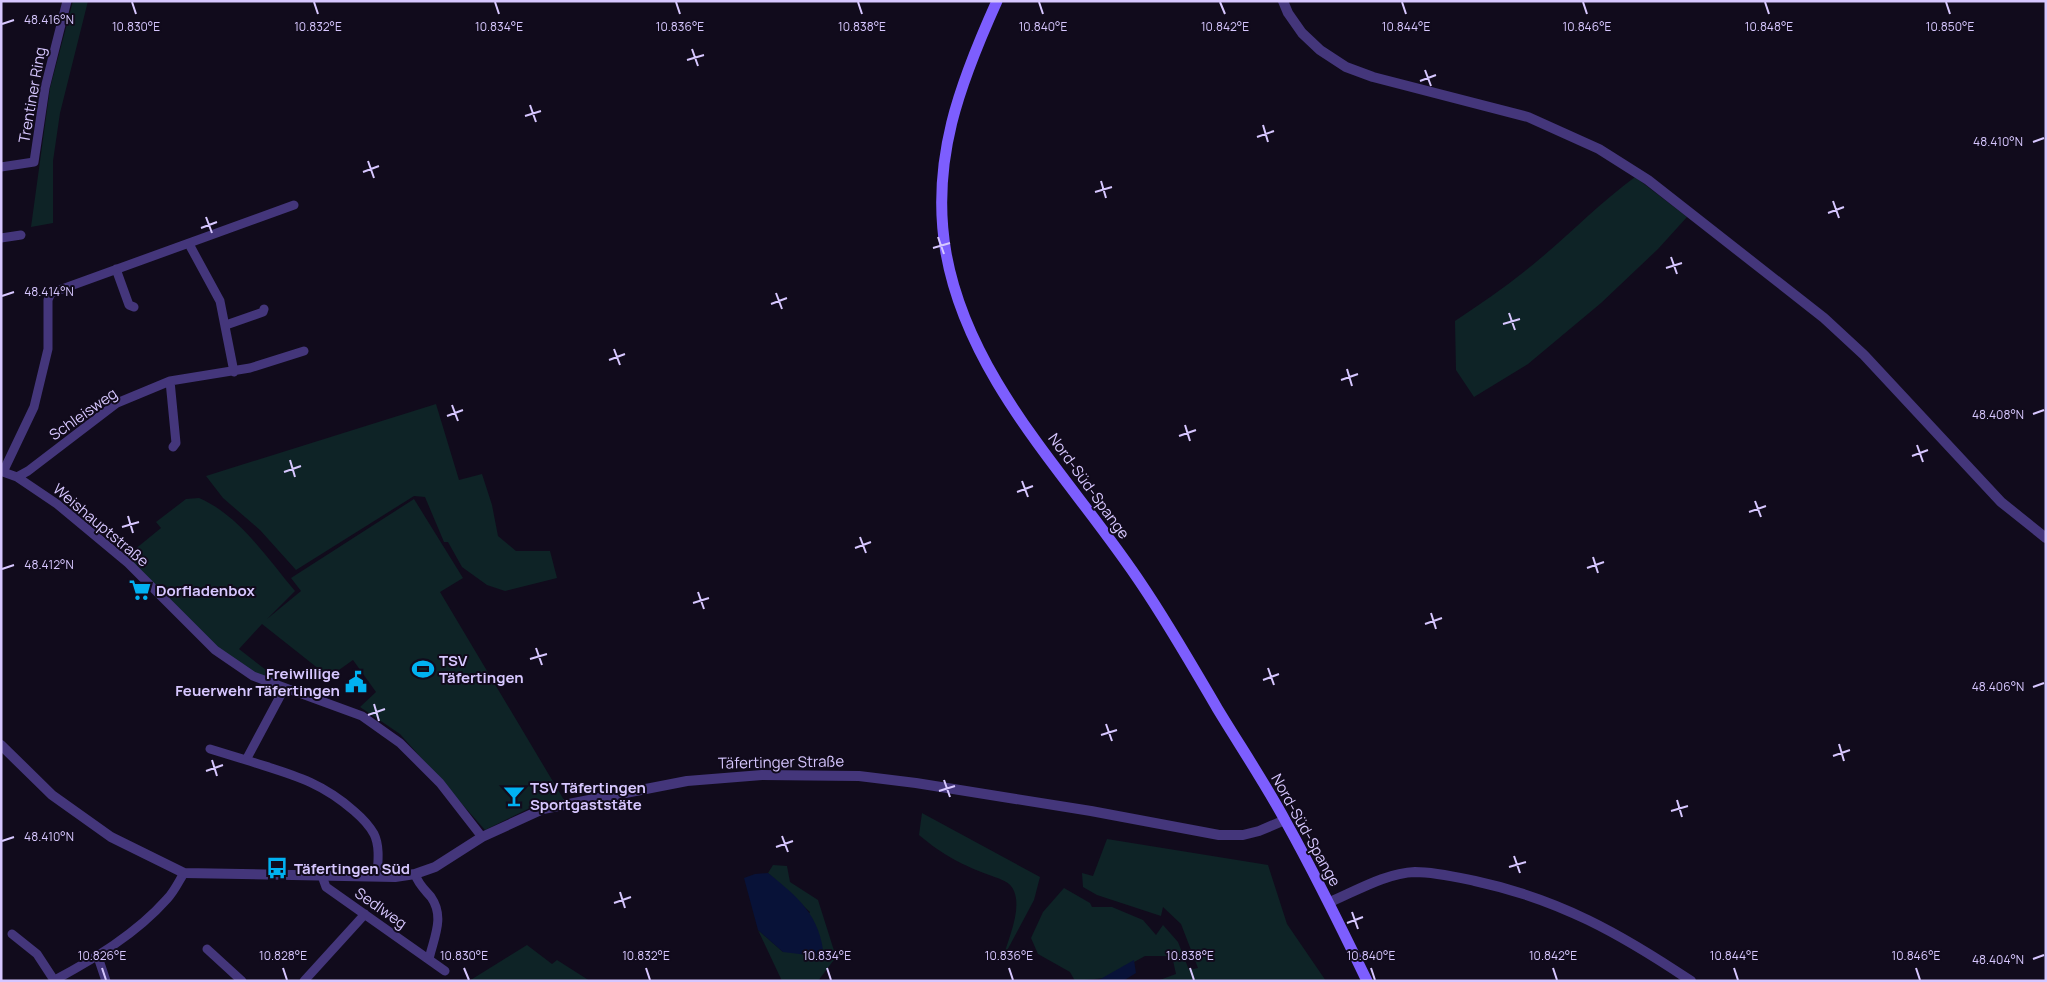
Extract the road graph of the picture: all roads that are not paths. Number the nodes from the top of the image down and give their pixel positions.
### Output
1 (68, 1) edge
2 (997, 1) edge
3 (1283, 1) edge
4 (1, 167) edge
5 (294, 205) dead end
6 (22, 235) dead end
7 (1, 238) edge
8 (189, 244) junction
9 (116, 269) junction
10 (134, 307) dead end
11 (264, 309) dead end
12 (226, 325) junction
13 (304, 351) dead end
14 (234, 372) junction
15 (170, 382) junction
16 (173, 447) dead end
17 (2, 472) edge
18 (18, 477) junction
19 (2046, 538) edge
20 (284, 689) junction
21 (1, 745) edge
22 (210, 749) dead end
23 (246, 760) junction
24 (1285, 820) junction
25 (482, 837) junction
26 (184, 873) junction
27 (415, 874) junction
28 (322, 876) junction
29 (377, 876) junction
30 (1330, 902) junction
31 (365, 914) junction
32 (12, 934) dead end
33 (207, 949) dead end
34 (98, 957) junction
35 (429, 959) junction
36 (446, 971) dead end
37 (54, 981) edge
38 (106, 981) edge
39 (242, 981) edge
40 (304, 981) edge
41 (1367, 981) edge
42 (1691, 981) edge

1 - 4 street, Trentiner Ring
2 - 24 main road, Nord-Süd-Spange
3 - 19 street
5 - 8 street
6 - 7 street
8 - 9 street
8 - 12 street
9 - 10 street
9 - 17 street
11 - 12 street
12 - 14 street
13 - 14 street, Schleisweg
14 - 15 street, Schleisweg
15 - 16 street
15 - 18 street, Schleisweg
17 - 18 street, Weishauptstraße
18 - 20 street, Weishauptstraße
20 - 23 street
20 - 25 street, Weishauptstraße
21 - 26 street, Täfertinger Straße
22 - 23 street
23 - 29 street
24 - 25 street, Täfertinger Straße
24 - 30 main road, Nord-Süd-Spange
25 - 27 street, Täfertinger Straße
26 - 28 street, Täfertinger Straße
26 - 34 street
27 - 29 street, Täfertinger Straße
27 - 35 street
28 - 29 street, Täfertinger Straße
28 - 31 street, Sedlweg
30 - 41 main road, Nord-Süd-Spange
30 - 42 street
31 - 35 street, Sedlweg
31 - 40 street
32 - 37 street
33 - 39 street
34 - 37 street
34 - 38 street
35 - 36 street, Sedlweg

